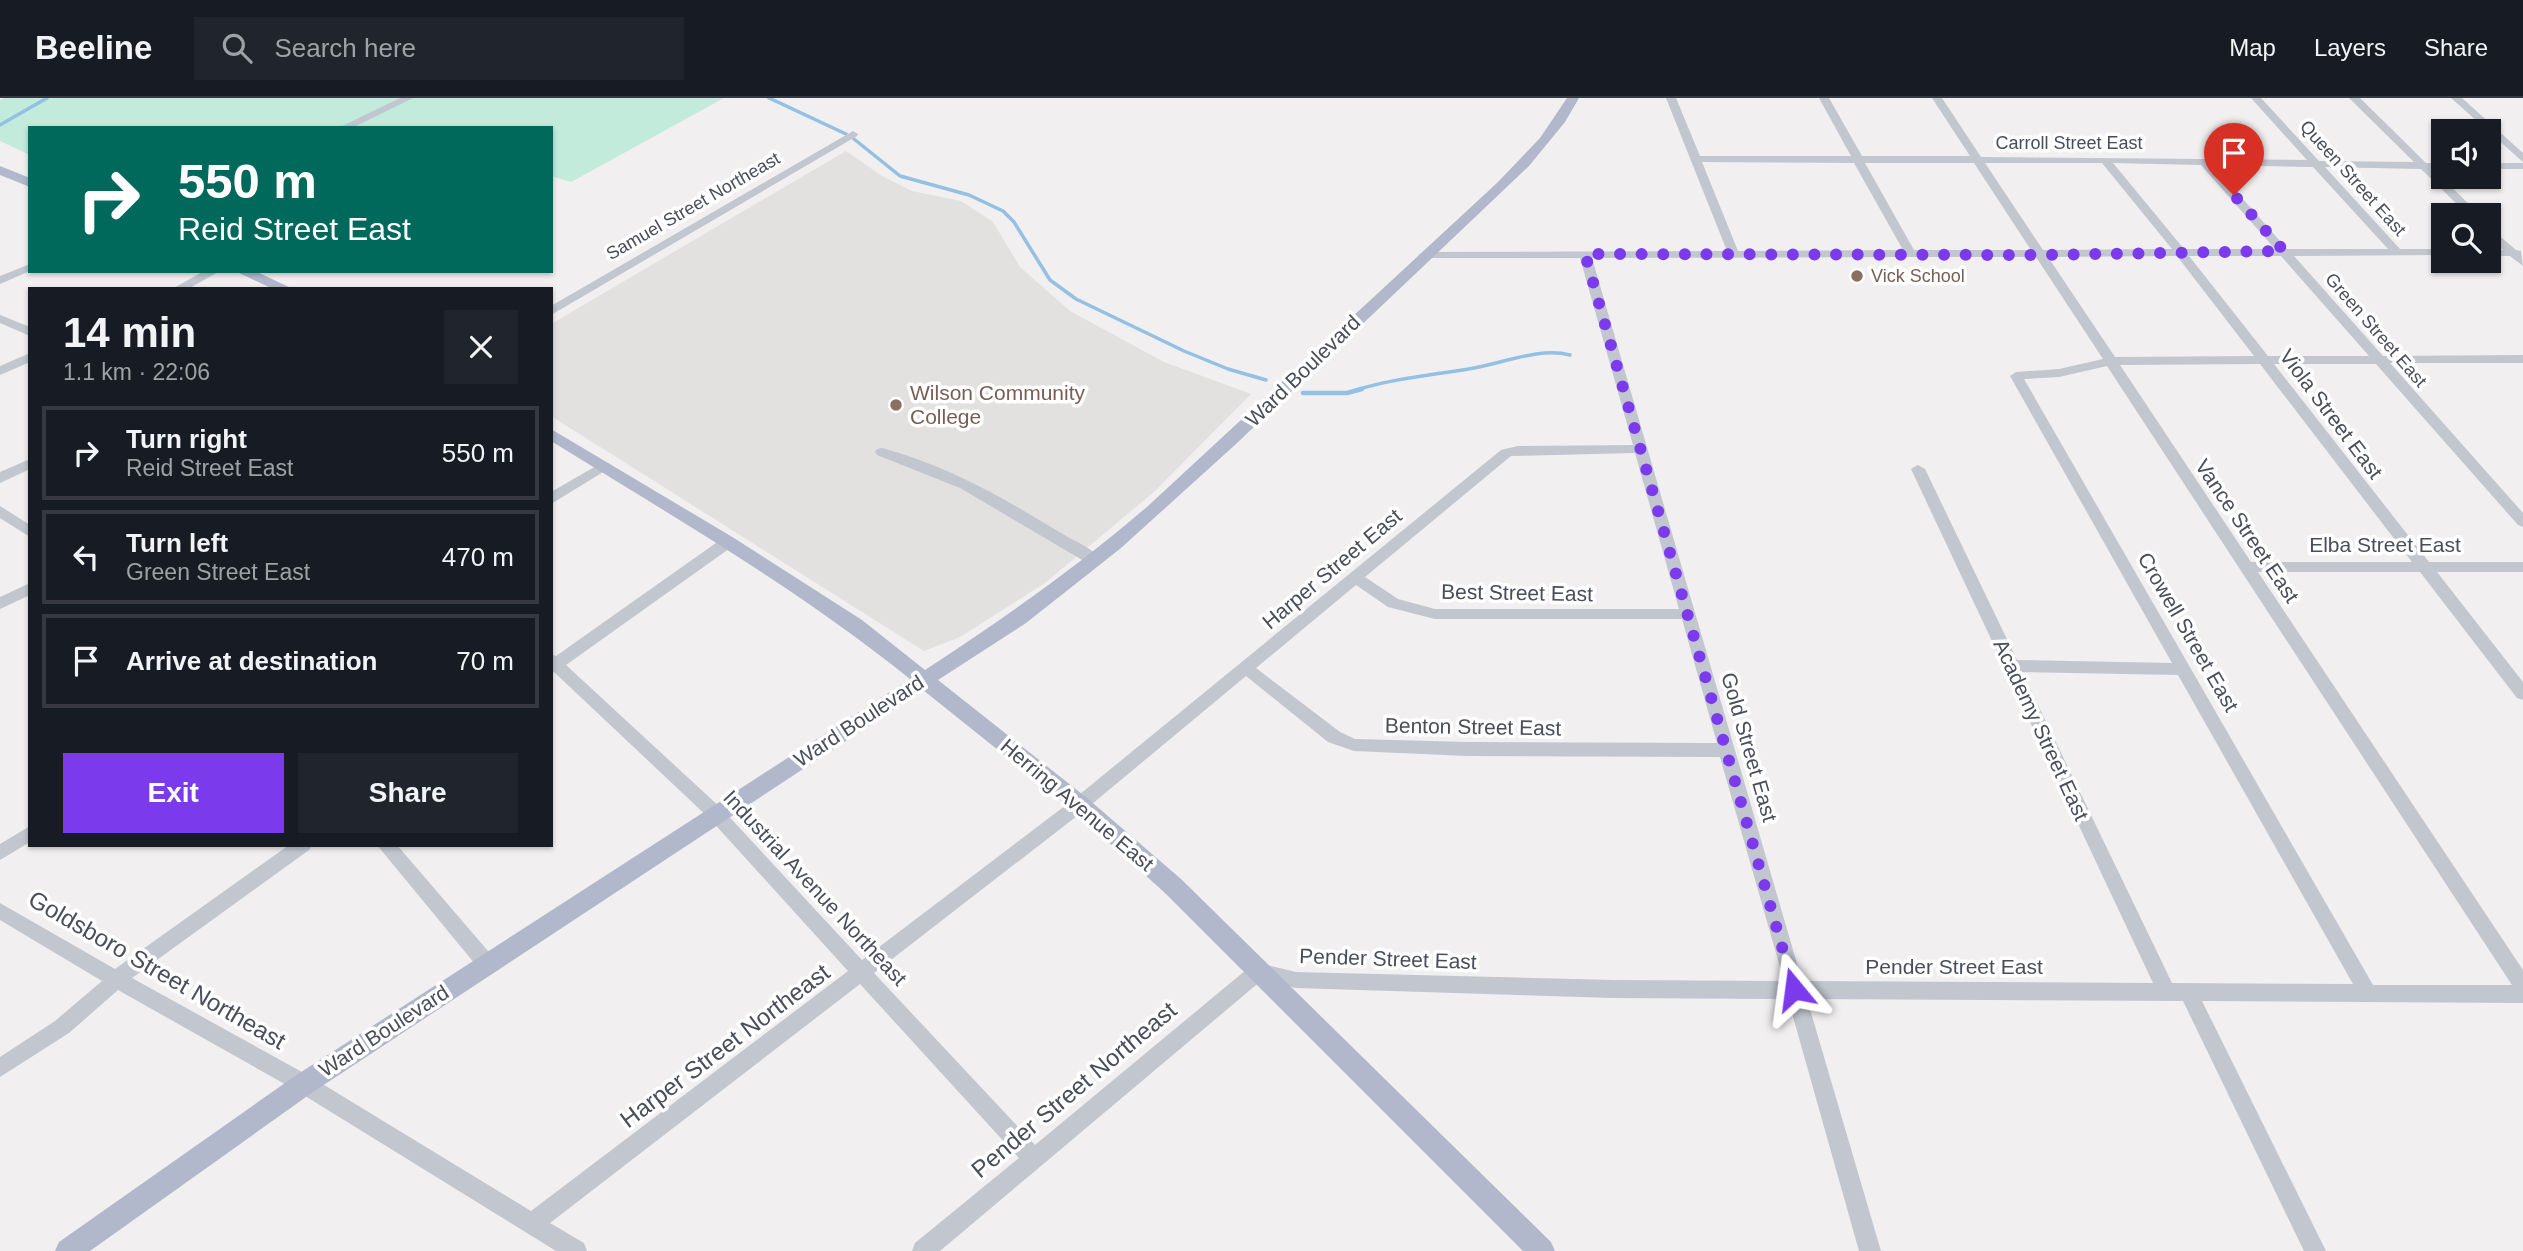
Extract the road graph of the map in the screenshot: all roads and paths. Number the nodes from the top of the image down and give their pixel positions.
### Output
1 (408, 98) edge
2 (1573, 98) edge
3 (1671, 98) edge
4 (1824, 98) edge
5 (1937, 98) edge
6 (2256, 98) edge
7 (2354, 98) edge
8 (2456, 98) edge
9 (347, 126) edge
10 (853, 134) dead end
11 (1696, 159) junction
12 (2523, 159) edge
13 (2105, 160) junction
14 (1859, 161) junction
15 (1979, 161) junction
16 (2204, 162) junction
17 (2317, 163) junction
18 (2424, 166) junction
19 (2431, 166) edge
20 (2501, 166) edge
21 (2523, 166) edge
22 (0, 170) edge
23 (28, 182) edge
24 (2462, 203) edge
25 (2501, 239) edge
26 (2284, 251) junction
27 (2180, 252) junction
28 (2397, 252) junction
29 (2431, 253) edge
30 (2518, 253) edge
31 (1585, 254) junction
32 (1734, 254) junction
33 (1424, 255) junction
34 (1911, 255) junction
35 (2040, 255) junction
36 (2523, 263) edge
37 (28, 268) edge
38 (210, 273) edge
39 (247, 273) edge
40 (0, 279) edge
41 (182, 287) edge
42 (281, 287) edge
43 (553, 310) edge
44 (0, 319) edge
45 (28, 331) edge
46 (28, 358) edge
47 (2377, 359) junction
48 (2523, 359) edge
49 (2264, 360) junction
50 (2110, 361) junction
51 (0, 371) edge
52 (553, 435) edge
53 (1641, 449) junction
54 (882, 452) dead end
55 (28, 464) edge
56 (603, 466) junction
57 (1917, 469) dead end
58 (0, 478) edge
59 (553, 498) edge
60 (0, 511) edge
61 (2523, 522) edge
62 (28, 531) edge
63 (729, 542) junction
64 (1094, 560) junction
65 (2424, 566) junction
66 (2246, 567) junction
67 (2523, 567) edge
68 (1355, 577) junction
69 (28, 589) edge
70 (0, 604) edge
71 (1687, 614) junction
72 (553, 664) edge
73 (2011, 666) junction
74 (1246, 668) junction
75 (2185, 669) junction
76 (925, 679) junction
77 (2523, 694) edge
78 (1726, 750) junction
79 (1080, 804) junction
80 (716, 814) junction
81 (28, 834) edge
82 (300, 847) edge
83 (388, 847) edge
84 (0, 853) edge
85 (0, 911) edge
86 (487, 964) junction
87 (1259, 971) junction
88 (862, 972) junction
89 (117, 978) junction
90 (2523, 986) edge
91 (1794, 989) junction
92 (2166, 992) junction
93 (2188, 992) junction
94 (2368, 993) junction
95 (2523, 994) edge
96 (0, 1068) edge
97 (304, 1084) junction
98 (1034, 1158) junction
99 (532, 1224) junction
100 (68, 1251) edge
101 (576, 1251) edge
102 (923, 1251) edge
103 (1542, 1251) edge
104 (1870, 1251) edge
105 (2315, 1251) edge

1 - 9 street
2 - 33 main road, Ward Boulevard
3 - 11 street
4 - 14 street
5 - 15 street, Vance Street East
6 - 17 street, Queen Street East
7 - 18 street
8 - 12 street
10 - 43 street, Samuel Street Northeast
11 - 14 street, Carroll Street East
11 - 32 street
13 - 15 street, Carroll Street East
13 - 16 street, Carroll Street East
13 - 27 street, Viola Street East
14 - 15 street, Carroll Street East
14 - 34 street
15 - 35 street, Vance Street East
16 - 17 street, Carroll Street East
16 - 26 street, Green Street East
17 - 18 street, Carroll Street East
17 - 28 street, Queen Street East
18 - 19 street, Carroll Street East
18 - 24 street
20 - 21 street
22 - 23 main road
25 - 30 street
26 - 27 street
26 - 28 street
26 - 47 street, Green Street East
27 - 35 street
27 - 49 street, Viola Street East
28 - 29 street
30 - 36 street
31 - 32 street
31 - 33 street
31 - 53 street, Gold Street East
32 - 34 street
33 - 64 main road, Ward Boulevard
34 - 35 street
35 - 50 street, Vance Street East
37 - 40 street
38 - 41 street
39 - 42 main road
44 - 45 street
46 - 51 street
47 - 48 street
47 - 49 street
47 - 61 street, Green Street East
49 - 50 street
49 - 65 street, Viola Street East
50 - 66 street, Vance Street East
50 - 75 street, Crowell Street East
52 - 56 main road, Herring Avenue East
53 - 68 street, Harper Street East
53 - 71 street, Gold Street East
54 - 64 street
55 - 58 street
56 - 59 street
56 - 63 main road, Herring Avenue East
57 - 73 street, Academy Street East
60 - 62 street
63 - 72 street
63 - 76 main road, Herring Avenue East
64 - 76 main road, Ward Boulevard
65 - 66 street, Elba Street East
65 - 67 street, Elba Street East
65 - 77 street, Viola Street East
66 - 90 street, Vance Street East
68 - 71 street, Best Street East
68 - 74 street, Harper Street East
69 - 70 street
71 - 78 street, Gold Street East
72 - 80 street, Industrial Avenue Northeast
73 - 75 street
73 - 92 street, Academy Street East
74 - 78 street, Benton Street East
74 - 79 street, Harper Street East
75 - 94 street, Crowell Street East
76 - 79 main road, Herring Avenue East
76 - 80 main road, Ward Boulevard
78 - 91 street, Gold Street East
79 - 87 main road, Herring Avenue East
79 - 88 street, Harper Street Northeast
80 - 86 main road, Ward Boulevard
80 - 88 street, Industrial Avenue Northeast
81 - 84 street
82 - 89 street
83 - 86 street
85 - 89 street, Goldsboro Street Northeast
86 - 97 main road, Ward Boulevard
87 - 91 street, Pender Street East
87 - 98 street, Pender Street Northeast
87 - 103 main road, Herring Avenue East
88 - 98 street, Industrial Avenue Northeast
88 - 99 street, Harper Street Northeast
89 - 96 street
89 - 97 street, Goldsboro Street Northeast
91 - 92 street, Pender Street East
91 - 104 street, Gold Street East
92 - 93 street, Pender Street East
93 - 94 street, Pender Street East
93 - 105 street
94 - 95 street, Pender Street East
97 - 99 street, Goldsboro Street Northeast
97 - 100 main road, Ward Boulevard
98 - 102 street, Pender Street Northeast
99 - 101 street, Goldsboro Street Northeast

